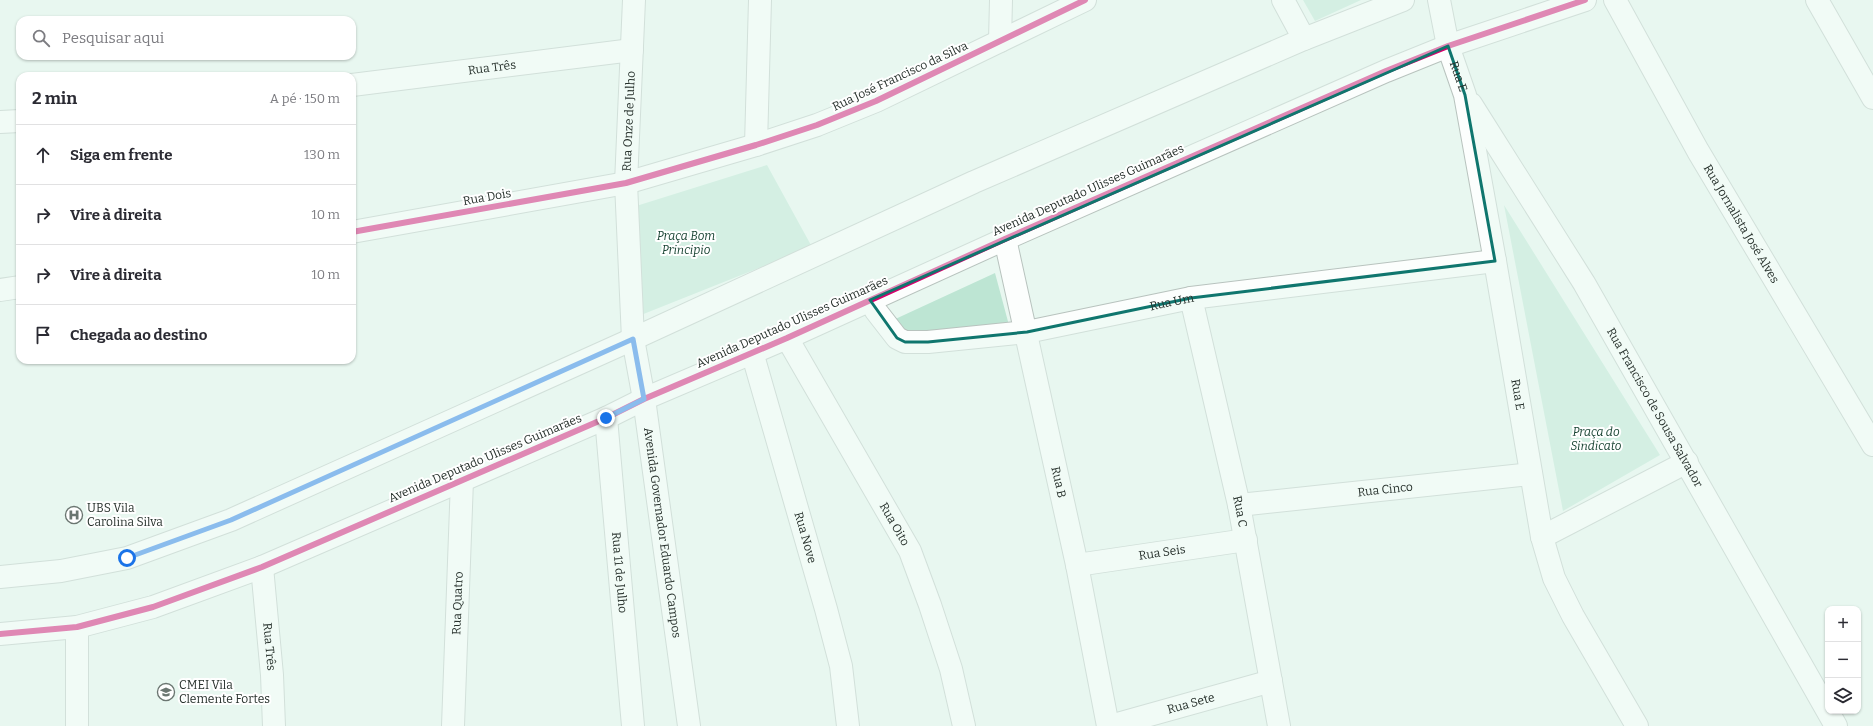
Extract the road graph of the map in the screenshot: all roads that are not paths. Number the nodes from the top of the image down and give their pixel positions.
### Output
1 (634, 0) edge
2 (760, 0) edge
3 (1001, 0) edge
4 (1085, 0) edge
5 (1282, 0) edge
6 (1403, 0) edge
7 (1438, 0) edge
8 (1585, 0) edge
9 (1615, 0) edge
10 (1817, 0) edge
11 (1304, 39) junction
12 (1000, 41) junction
13 (1448, 46) junction
14 (632, 50) junction
15 (356, 84) edge
16 (1465, 95) junction
17 (1873, 98) edge
18 (16, 121) edge
19 (0, 122) edge
20 (756, 145) junction
21 (626, 183) junction
22 (356, 231) edge
23 (1005, 239) junction
24 (1495, 261) junction
25 (16, 288) edge
26 (0, 290) edge
27 (1191, 298) junction
28 (870, 300) junction
29 (1027, 332) junction
30 (788, 338) junction
31 (633, 339) junction
32 (752, 352) junction
33 (644, 399) junction
34 (606, 418) junction
35 (1873, 445) edge
36 (1686, 462) junction
37 (1531, 474) junction
38 (462, 480) junction
39 (1239, 505) junction
40 (1542, 537) junction
41 (1246, 540) junction
42 (1078, 564) junction
43 (262, 567) junction
44 (0, 577) edge
45 (77, 626) junction
46 (0, 634) edge
47 (1271, 681) junction
48 (76, 726) edge
49 (274, 726) edge
50 (453, 726) edge
51 (632, 726) edge
52 (689, 726) edge
53 (848, 726) edge
54 (964, 726) edge
55 (1109, 726) edge
56 (1279, 726) edge
57 (1637, 726) edge
58 (1836, 726) edge

1 - 14 street, Rua Onze de Julho
2 - 20 street
3 - 12 street
4 - 12 street, Rua José Francisco da Silva
5 - 11 street
6 - 11 street
7 - 13 street, Rua E
8 - 13 street, Avenida Deputado Ulisses Guimarães
9 - 35 street, Rua Jornalista José Alves
10 - 17 street
11 - 31 street
12 - 20 street, Rua José Francisco da Silva
13 - 16 street, Rua E
13 - 23 street, Avenida Deputado Ulisses Guimarães
14 - 15 street, Rua Três
14 - 21 street, Rua Onze de Julho
16 - 24 street, Rua E
16 - 36 street, Rua Francisco de Sousa Salvador
18 - 19 street
20 - 21 street, Rua José Francisco da Silva
21 - 22 street, Rua Dois
21 - 31 street, Rua Onze de Julho
23 - 28 street, Avenida Deputado Ulisses Guimarães
23 - 29 street, Rua B
24 - 27 street, Rua Um
24 - 37 street, Rua E
25 - 26 street
27 - 29 street, Rua Um
27 - 39 street, Rua C
28 - 29 street, Rua Um
28 - 30 street, Avenida Deputado Ulisses Guimarães
29 - 42 street, Rua B
30 - 32 street, Avenida Deputado Ulisses Guimarães
30 - 54 street, Rua Oito
31 - 33 street, Avenida Governador Eduardo Campos
31 - 44 street
32 - 33 street, Avenida Deputado Ulisses Guimarães
32 - 53 street, Rua Nove
33 - 34 street, Avenida Deputado Ulisses Guimarães
33 - 52 street, Avenida Governador Eduardo Campos
34 - 38 street, Avenida Deputado Ulisses Guimarães
34 - 51 street, Rua 11 de Julho
36 - 40 street
36 - 58 street, Rua Francisco de Sousa Salvador
37 - 39 street, Rua Cinco
37 - 40 street, Rua E
38 - 43 street, Avenida Deputado Ulisses Guimarães
38 - 50 street, Rua Quatro
39 - 41 street, Rua C
40 - 57 street, Rua E
41 - 42 street, Rua Seis
41 - 47 street, Rua C
42 - 55 street, Rua B
43 - 45 street, Avenida Deputado Ulisses Guimarães
43 - 49 street, Rua Três
45 - 46 street, Avenida Deputado Ulisses Guimarães
45 - 48 street
47 - 55 street, Rua Sete
47 - 56 street, Rua C

